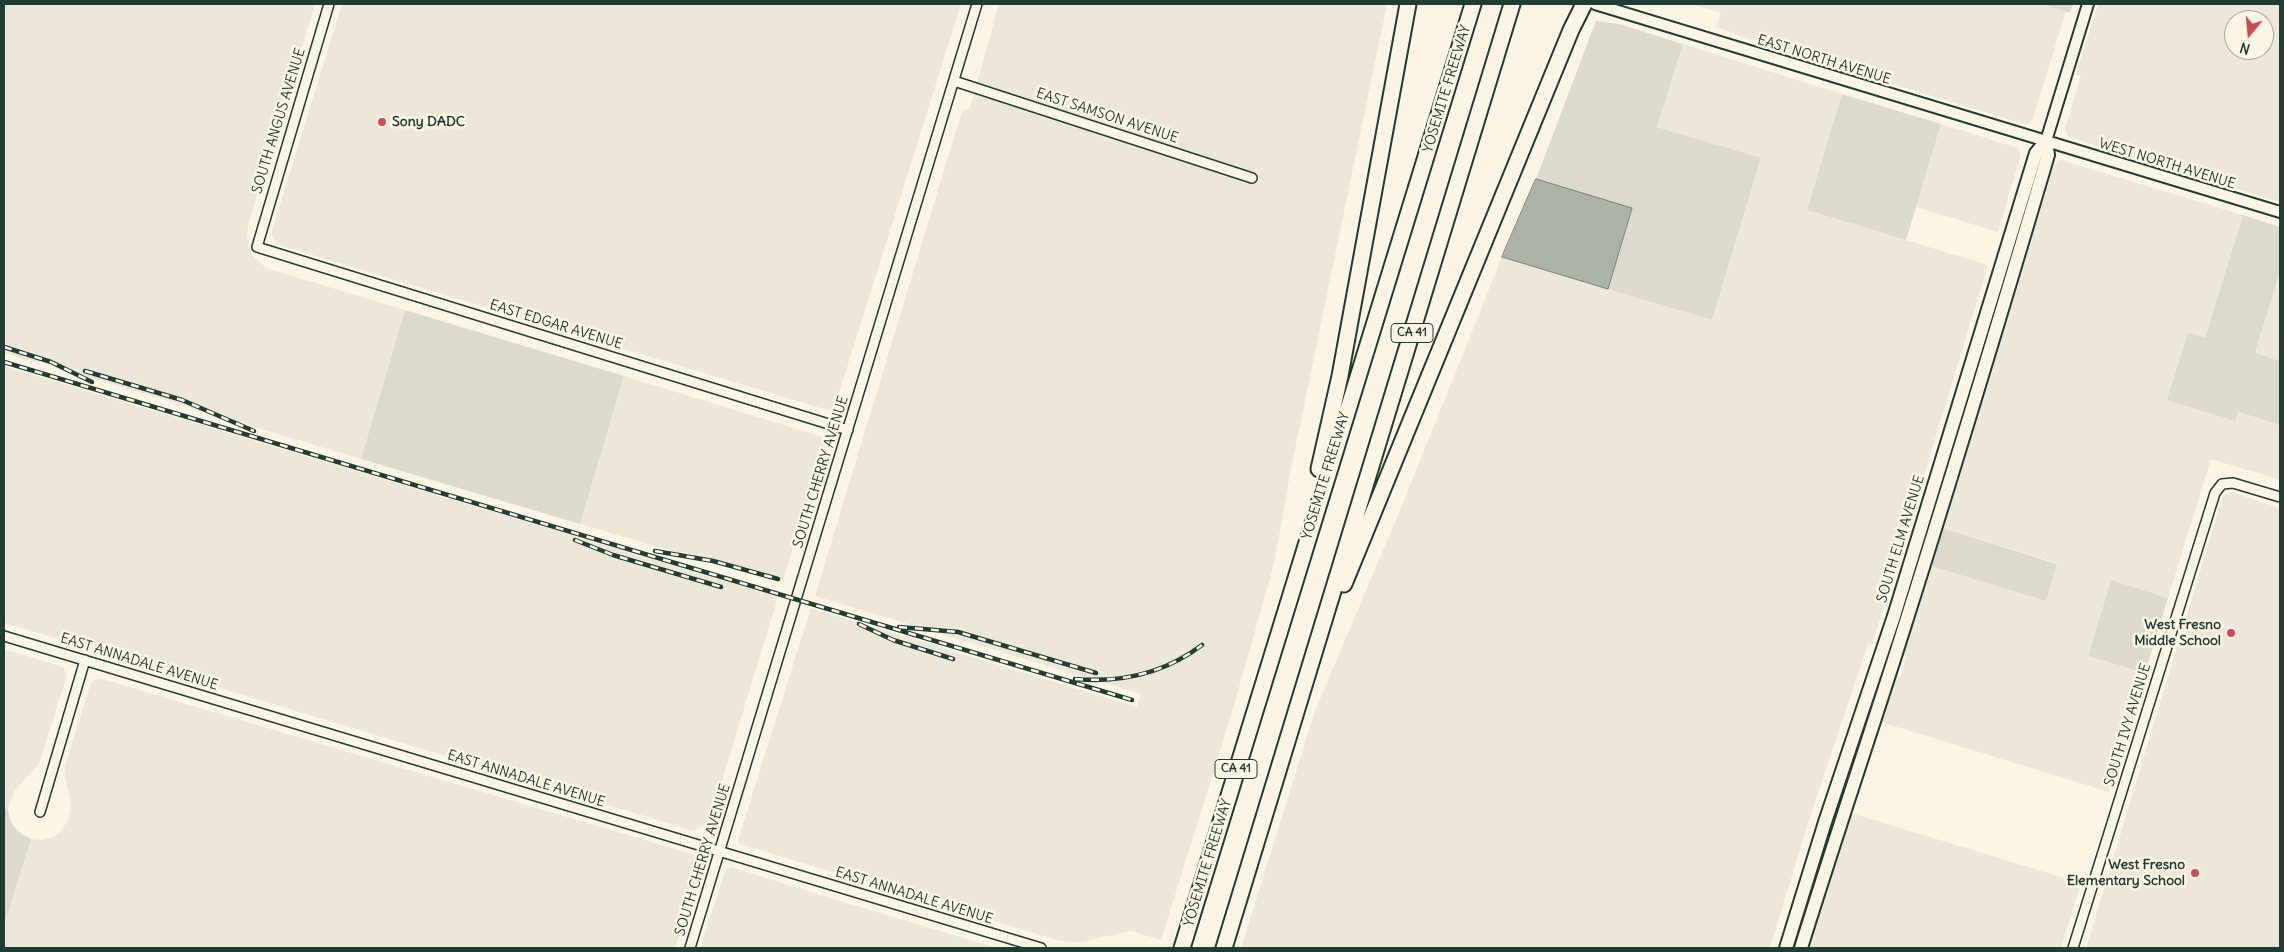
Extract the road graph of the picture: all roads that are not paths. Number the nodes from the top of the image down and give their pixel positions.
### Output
1 (329, 4) edge
2 (977, 4) edge
3 (1408, 4) edge
4 (1584, 4) edge
5 (1595, 4) edge
6 (2088, 4) edge
7 (1473, 5) edge
8 (1510, 10) edge
9 (954, 81) junction
10 (2046, 142) junction
11 (1252, 178) dead end
12 (2280, 212) edge
13 (257, 246) joint
14 (848, 430) junction
15 (2280, 497) edge
16 (1291, 590) junction
17 (4, 636) edge
18 (1316, 650) junction
19 (85, 660) junction
20 (1873, 680) junction
21 (1885, 684) junction
22 (40, 812) dead end
23 (720, 852) junction
24 (690, 948) edge
25 (1041, 948) edge
26 (1182, 948) edge
27 (1224, 948) edge
28 (1786, 948) edge
29 (1801, 948) edge
30 (2073, 948) edge

1 - 13 street, SOUTH ANGUS AVENUE
2 - 9 street, SOUTH CHERRY AVENUE
3 - 16 highway
4 - 18 highway
5 - 10 street, EAST NORTH AVENUE
6 - 10 street, SOUTH ELM AVENUE
7 - 16 highway, YOSEMITE FREEWAY / CA 41
8 - 18 highway, CA 41
9 - 11 street, EAST SAMSON AVENUE
9 - 14 street, SOUTH CHERRY AVENUE
10 - 12 street, WEST NORTH AVENUE
10 - 20 main road, SOUTH ELM AVENUE
10 - 21 main road, SOUTH ELM AVENUE
13 - 14 street, EAST EDGAR AVENUE
14 - 23 street, SOUTH CHERRY AVENUE
15 - 30 street, SOUTH IVY AVENUE
16 - 26 highway, YOSEMITE FREEWAY / CA 41
17 - 19 street, EAST ANNADALE AVENUE
18 - 27 highway, CA 41
19 - 22 street
19 - 23 street, EAST ANNADALE AVENUE
20 - 21 main road
20 - 28 main road, SOUTH ELM AVENUE
21 - 29 main road, SOUTH ELM AVENUE
23 - 24 street, SOUTH CHERRY AVENUE
23 - 25 street, EAST ANNADALE AVENUE

